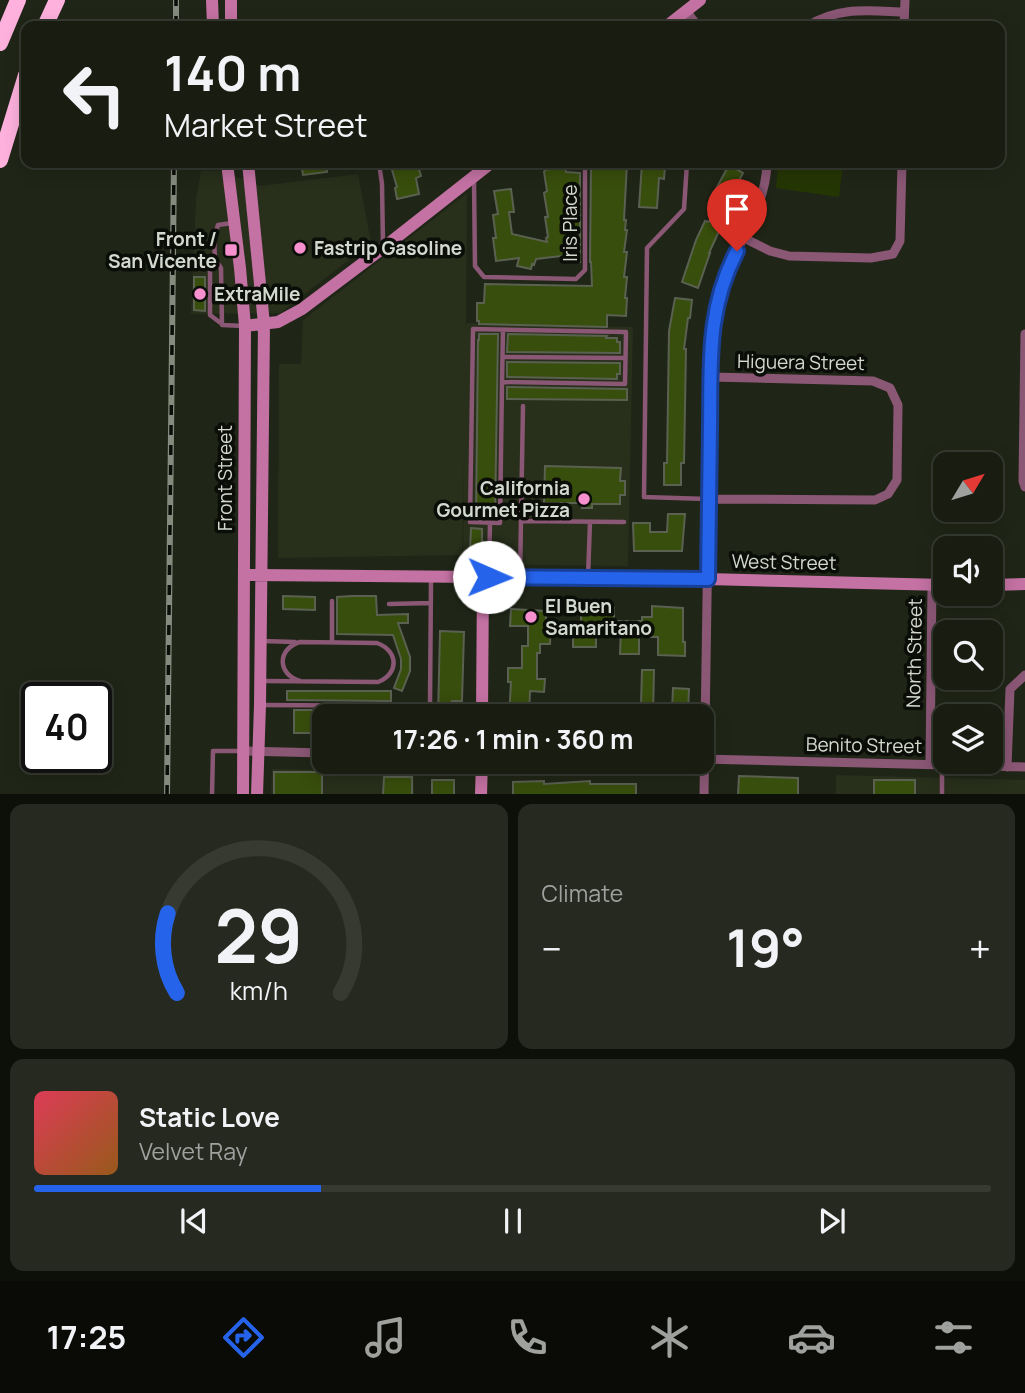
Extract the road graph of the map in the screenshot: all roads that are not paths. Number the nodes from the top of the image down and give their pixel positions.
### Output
1 (18, 0) edge
2 (57, 0) edge
3 (212, 0) edge
4 (231, 0) edge
5 (700, 0) edge
6 (905, 0) edge
7 (686, 11) junction
8 (904, 12) junction
9 (47, 21) edge
10 (213, 21) edge
11 (231, 21) edge
12 (673, 21) edge
13 (694, 21) edge
14 (817, 21) edge
15 (904, 21) edge
16 (0, 43) edge
17 (21, 91) edge
18 (0, 160) edge
19 (228, 168) edge
20 (248, 168) edge
21 (380, 168) edge
22 (482, 168) edge
23 (483, 168) edge
24 (584, 168) edge
25 (687, 168) edge
26 (766, 168) edge
27 (902, 168) edge
28 (234, 223) junction
29 (744, 238) junction
30 (383, 248) junction
31 (215, 259) junction
32 (264, 324) junction
33 (222, 325) junction
34 (245, 326) junction
35 (503, 330) junction
36 (1025, 334) edge
37 (503, 357) junction
38 (625, 358) junction
39 (711, 377) junction
40 (502, 382) junction
41 (1025, 385) edge
42 (523, 406) dead end
43 (1025, 487) edge
44 (709, 499) junction
45 (521, 521) junction
46 (490, 522) junction
47 (590, 522) junction
48 (624, 522) dead end
49 (245, 575) junction
50 (261, 575) junction
51 (431, 577) junction
52 (486, 577) junction
53 (520, 578) junction
54 (588, 578) junction
55 (708, 579) junction
56 (1003, 584) edge
57 (1025, 584) edge
58 (933, 585) edge
59 (332, 601) dead end
60 (431, 603) junction
61 (389, 604) dead end
62 (938, 606) edge
63 (260, 641) junction
64 (300, 642) junction
65 (332, 642) junction
66 (1025, 675) edge
67 (260, 681) junction
68 (300, 681) junction
69 (482, 704) edge
70 (705, 704) edge
71 (260, 705) junction
72 (243, 751) junction
73 (258, 751) junction
74 (312, 753) edge
75 (714, 759) edge
76 (930, 764) joint
77 (1025, 766) edge
78 (1003, 767) edge
79 (1007, 767) junction
80 (482, 774) edge
81 (703, 774) edge
82 (942, 774) edge
83 (212, 794) edge
84 (243, 794) edge
85 (257, 794) edge
86 (481, 794) edge
87 (704, 794) edge
88 (942, 794) edge

1 - 16 highway
2 - 9 highway
3 - 10 main road
4 - 11 main road
5 - 7 main road
6 - 8 street
7 - 12 main road
7 - 13 street
8 - 14 street
8 - 15 street
17 - 18 highway
19 - 28 main road, Front Street
20 - 32 main road, Front Street
21 - 30 lane
22 - 30 main road
23 - 24 lane, Iris Place
25 - 44 lane
26 - 29 street
27 - 29 street
28 - 31 lane
28 - 34 main road, Front Street
29 - 39 street
30 - 32 main road
31 - 33 lane
31 - 33 lane
32 - 34 main road
32 - 50 main road, Front Street
33 - 34 lane
34 - 49 main road, Front Street
35 - 37 lane
35 - 38 lane
35 - 46 lane
36 - 41 street
37 - 38 lane
37 - 40 lane
38 - 40 lane
39 - 44 street
39 - 44 street, Higuera Street
40 - 46 lane
41 - 43 street
42 - 45 lane
44 - 55 street
45 - 47 lane
45 - 53 lane
46 - 52 lane
47 - 48 lane
47 - 54 lane
49 - 50 main road, West Street
49 - 72 main road, Front Street
50 - 51 main road, West Street
50 - 63 main road, Front Street
51 - 52 main road, West Street
51 - 60 lane
52 - 53 main road, West Street
52 - 69 main road
53 - 54 main road, West Street
54 - 55 main road, West Street
55 - 58 main road, West Street
55 - 70 street
56 - 57 main road
59 - 65 lane
60 - 61 lane
60 - 71 lane
62 - 76 street, North Street
63 - 64 lane
63 - 67 main road, Front Street
64 - 65 lane
64 - 68 lane
65 - 68 lane
66 - 79 street
67 - 68 lane
67 - 71 main road, Front Street
71 - 73 main road, Front Street
72 - 73 street
72 - 83 lane
72 - 84 main road, Front Street
73 - 74 street
73 - 85 main road, Front Street
75 - 76 street, Benito Street
77 - 79 street, Benito Street
78 - 79 street, Benito Street
80 - 86 main road
81 - 87 street
82 - 88 lane

